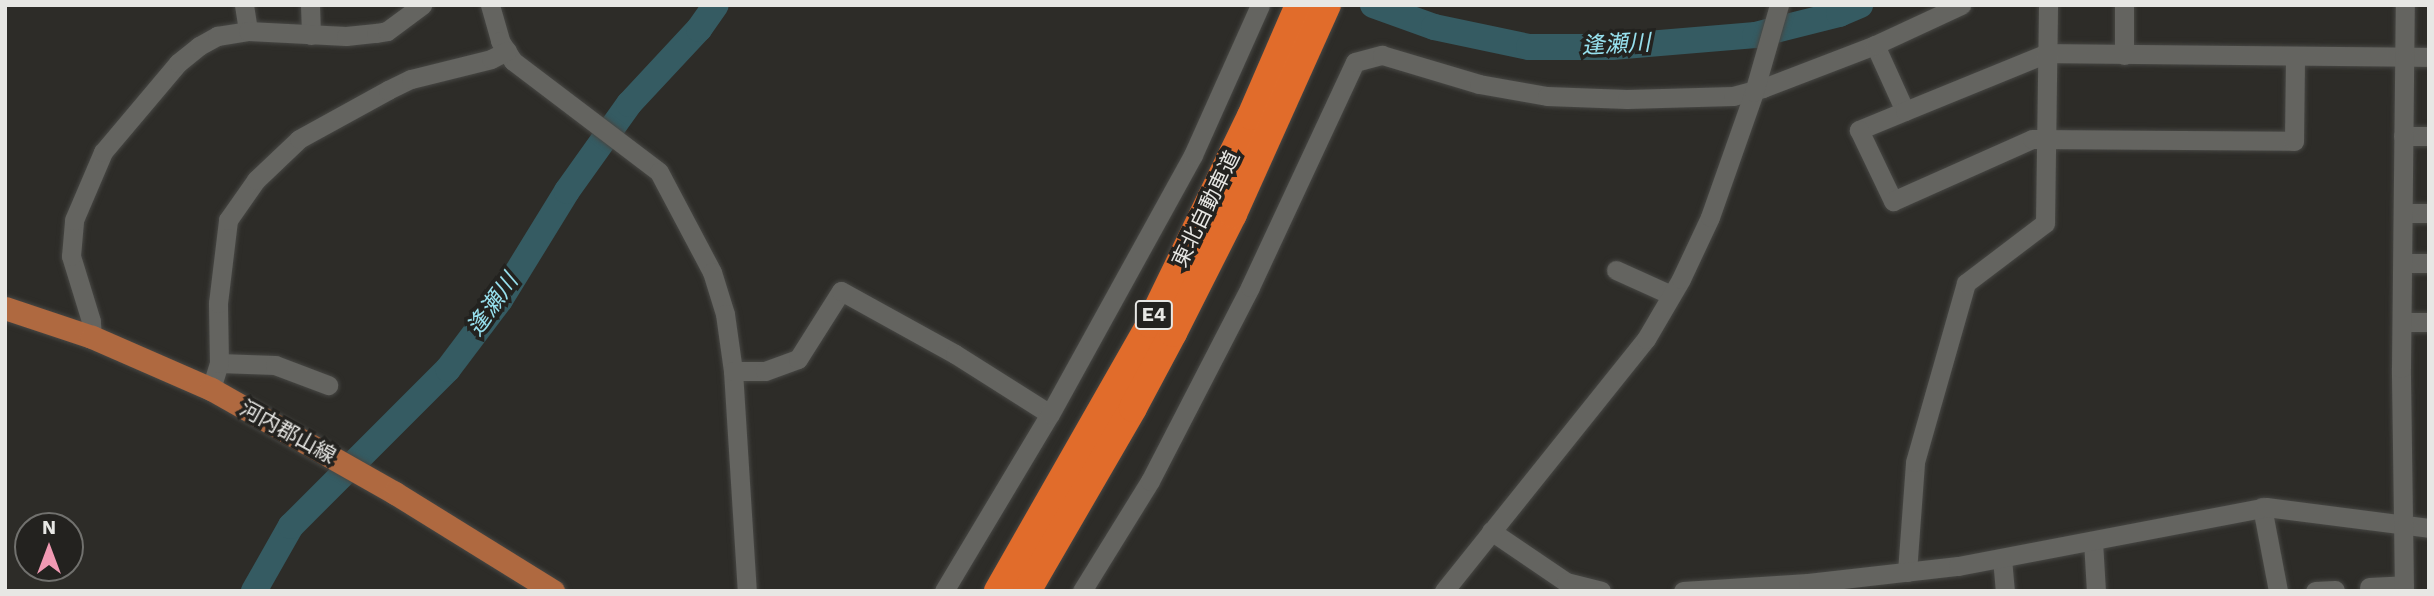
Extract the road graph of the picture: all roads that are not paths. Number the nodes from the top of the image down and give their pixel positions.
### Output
1 (244, 5) edge
2 (310, 5) edge
3 (422, 5) edge
4 (490, 5) edge
5 (1260, 5) edge
6 (1327, 5) edge
7 (1779, 5) edge
8 (1961, 5) edge
9 (2048, 5) edge
10 (2124, 5) edge
11 (2404, 5) edge
12 (1301, 23) edge
13 (248, 31) junction
14 (311, 35) junction
15 (1875, 45) junction
16 (507, 51) junction
17 (2047, 53) junction
18 (2124, 55) junction
19 (2295, 57) junction
20 (2404, 57) junction
21 (2429, 57) edge
22 (1754, 87) junction
23 (1905, 111) junction
24 (2403, 136) junction
25 (2429, 136) edge
26 (2048, 138) junction
27 (2403, 213) junction
28 (2429, 213) edge
29 (2403, 263) junction
30 (2429, 263) edge
31 (1616, 270) dead end
32 (1671, 295) junction
33 (5, 308) edge
34 (2403, 322) junction
35 (2429, 322) edge
36 (92, 337) junction
37 (219, 363) junction
38 (733, 371) junction
39 (328, 385) dead end
40 (211, 389) junction
41 (1050, 414) junction
42 (2262, 507) junction
43 (2402, 525) junction
44 (2429, 528) edge
45 (1491, 531) junction
46 (2093, 541) junction
47 (2002, 558) junction
48 (1907, 572) junction
49 (2368, 587) dead end
50 (1781, 588) edge
51 (2404, 588) edge
52 (1721, 590) edge
53 (2335, 590) edge
54 (553, 591) edge
55 (747, 591) edge
56 (944, 591) edge
57 (998, 591) edge
58 (1027, 591) edge
59 (1082, 591) edge
60 (1444, 591) edge
61 (1601, 591) edge
62 (1683, 591) edge
63 (2005, 591) edge
64 (2096, 591) edge
65 (2278, 591) edge
66 (2315, 591) edge

1 - 13 street
2 - 14 street
3 - 14 street
4 - 16 street
5 - 41 street
6 - 12 highway, 東北自動車道 / E4
7 - 22 street
8 - 15 street
9 - 17 street
10 - 18 street
11 - 20 street
12 - 57 highway, 東北自動車道 / E4
12 - 58 highway, 東北自動車道 / E4
13 - 14 street
13 - 36 street
15 - 22 street
15 - 23 street
16 - 37 street
16 - 38 street
17 - 18 street
17 - 23 street
17 - 26 street
18 - 19 street
19 - 20 street
19 - 26 street
20 - 21 street
20 - 24 street
22 - 32 street
22 - 59 street
23 - 26 street
24 - 25 street
24 - 27 street
26 - 48 street
27 - 28 street
27 - 29 street
29 - 30 street
29 - 34 street
31 - 32 street
32 - 45 street
33 - 36 main road, 河内郡山線
34 - 35 street
34 - 43 street
36 - 40 main road, 河内郡山線
37 - 39 street
37 - 40 street
38 - 41 street
38 - 55 street
40 - 54 main road, 河内郡山線
41 - 56 street
42 - 43 street
42 - 46 street
42 - 65 street
43 - 44 street
43 - 51 street
45 - 60 street
45 - 61 street
46 - 47 street
46 - 64 street
47 - 48 street
47 - 63 street
48 - 50 street
49 - 51 street
50 - 52 street
52 - 62 street
53 - 66 street

